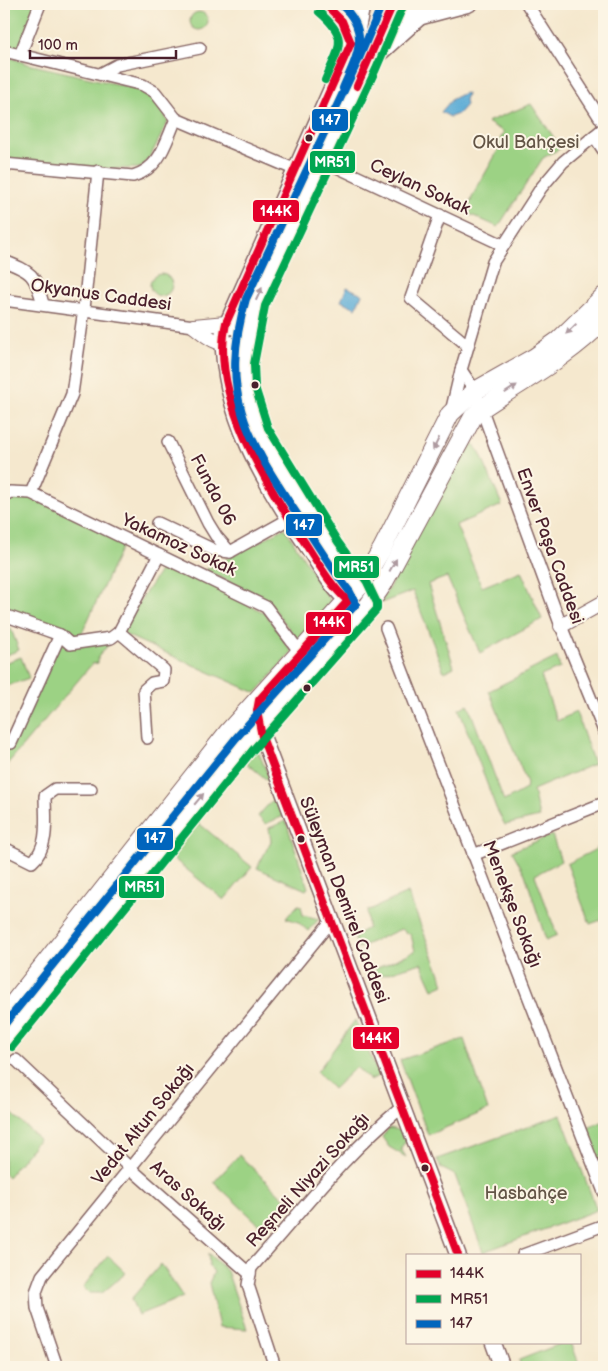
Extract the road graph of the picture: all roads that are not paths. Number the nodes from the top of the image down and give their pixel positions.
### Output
1 (40, 4) edge
2 (325, 4) edge
3 (340, 4) edge
4 (469, 4) edge
5 (526, 4) edge
6 (360, 8) edge
7 (389, 11) edge
8 (420, 17) junction
9 (351, 43) junction
10 (200, 48) dead end
11 (4, 51) edge
12 (20, 55) junction
13 (367, 65) junction
14 (100, 74) junction
15 (176, 119) junction
16 (604, 124) edge
17 (604, 128) edge
18 (594, 136) junction
19 (604, 151) edge
20 (322, 160) junction
21 (4, 164) edge
22 (296, 170) junction
23 (98, 171) junction
24 (440, 215) junction
25 (503, 244) junction
26 (4, 261) edge
27 (604, 296) edge
28 (4, 300) edge
29 (42, 304) junction
30 (84, 309) junction
31 (604, 320) edge
32 (226, 323) junction
33 (194, 326) junction
34 (246, 338) junction
35 (223, 345) junction
36 (467, 345) junction
37 (461, 370) junction
38 (478, 400) junction
39 (450, 414) junction
40 (168, 442) dead end
41 (31, 493) junction
42 (4, 496) edge
43 (289, 519) junction
44 (157, 523) dead end
45 (230, 552) junction
46 (159, 555) junction
47 (353, 594) junction
48 (604, 602) edge
49 (368, 606) junction
50 (4, 615) edge
51 (561, 626) junction
52 (386, 628) dead end
53 (119, 632) junction
54 (60, 635) junction
55 (296, 647) dead end
56 (259, 700) junction
57 (234, 726) junction
58 (259, 727) junction
59 (604, 732) edge
60 (147, 738) dead end
61 (4, 743) edge
62 (91, 789) dead end
63 (604, 803) edge
64 (4, 848) edge
65 (473, 854) junction
66 (332, 920) junction
67 (4, 1015) edge
68 (4, 1041) edge
69 (16, 1060) dead end
70 (402, 1107) junction
71 (130, 1168) junction
72 (604, 1192) edge
73 (604, 1224) edge
74 (458, 1254) edge
75 (526, 1254) edge
76 (250, 1274) junction
77 (494, 1344) edge
78 (57, 1367) edge
79 (275, 1367) edge
80 (502, 1367) edge

1 - 12 street
2 - 9 main road
3 - 6 main road
4 - 8 main road
5 - 16 street
6 - 7 main road
6 - 9 main road
7 - 8 main road
7 - 13 main road
8 - 13 main road
9 - 22 main road
10 - 14 street
11 - 12 street
12 - 14 street
13 - 20 main road
14 - 15 street
15 - 22 street
15 - 23 street
17 - 18 street
18 - 19 street
18 - 25 street
20 - 24 street, Ceylan Sokak
34 -> 20 main road
21 - 23 street
22 - 32 main road
23 - 30 street
24 - 25 street, Ceylan Sokak
24 - 36 street
25 - 36 street
26 - 29 street
27 -> 38 main road
28 - 29 street, Okyanus Caddesi
29 - 30 street, Okyanus Caddesi
30 - 33 street, Okyanus Caddesi
30 - 41 street
38 -> 31 main road
32 - 33 street
32 - 34 street
32 - 35 main road
33 - 35 street
34 - 35 street
34 - 47 main road
35 - 43 main road
36 - 37 street
37 - 38 street, Enver Paşa Caddesi
37 - 39 street
38 - 39 main road
49 -> 38 main road
38 - 51 street, Enver Paşa Caddesi
39 -> 47 main road
40 - 45 street, Funda 06
41 - 42 street
41 - 46 street, Yakamoz Sokak
43 - 45 street, Funda 06
43 - 47 main road
44 - 45 street, Funda 06
46 - 53 street
46 - 55 street, Yakamoz Sokak
47 - 49 main road
47 - 56 main road
48 - 51 street
49 - 58 main road
50 - 54 street
51 - 59 street, Enver Paşa Caddesi
52 - 65 street, Menekşe Sokağı
53 - 54 street
53 - 60 street
54 - 61 street
56 - 57 main road
56 - 58 main road
57 - 58 main road
57 - 67 main road
58 - 66 main road, Süleyman Demirel Caddesi
68 -> 58 main road
62 - 64 street
63 - 65 street
65 - 72 street, Menekşe Sokağı
66 - 70 main road, Süleyman Demirel Caddesi
66 - 71 street, Vedat Altun Sokağı
69 - 71 street, Aras Sokağı
70 - 74 main road, Süleyman Demirel Caddesi
70 - 76 street, Reşneli Niyazi Sokağı
71 - 76 street, Aras Sokağı
71 - 78 street, Vedat Altun Sokağı
73 - 75 street
76 - 79 street, Reşneli Niyazi Sokağı
77 - 80 main road

